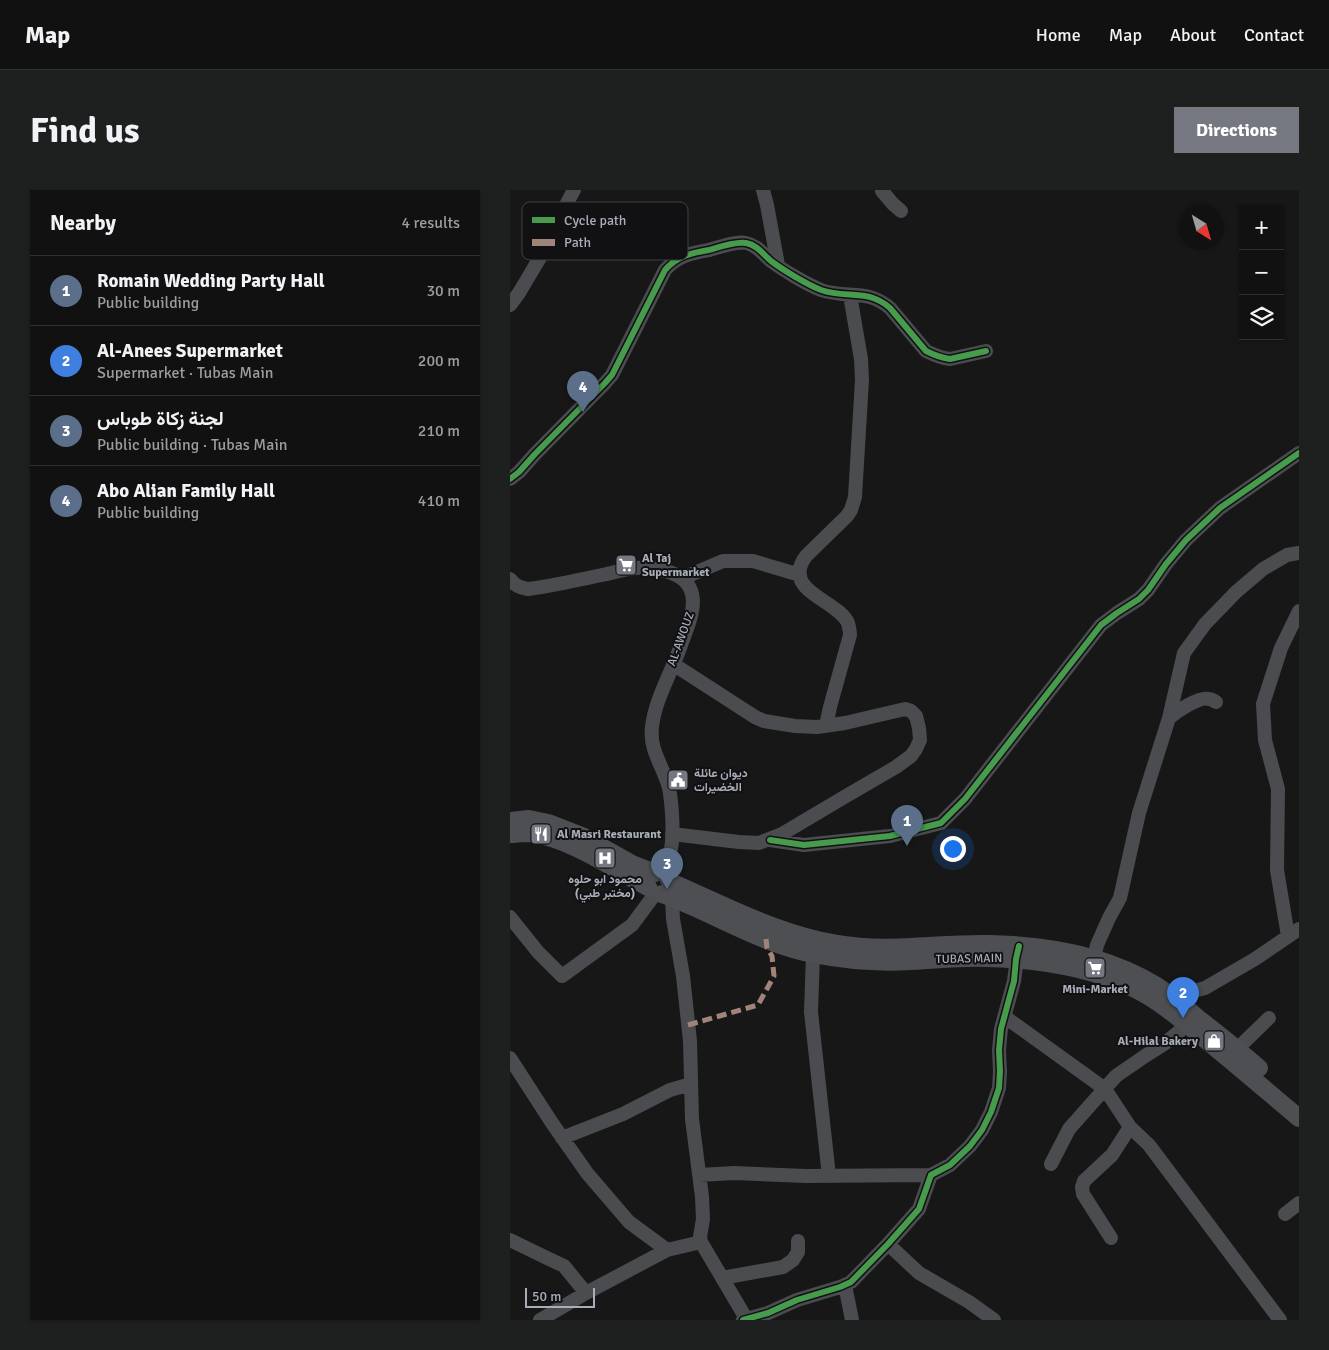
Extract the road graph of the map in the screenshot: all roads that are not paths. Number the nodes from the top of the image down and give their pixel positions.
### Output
1 (574, 190) edge
2 (762, 190) edge
3 (882, 190) edge
4 (568, 202) edge
5 (901, 211) dead end
6 (688, 254) edge
7 (538, 260) edge
8 (675, 260) edge
9 (778, 266) junction
10 (850, 295) junction
11 (510, 305) edge
12 (986, 350) dead end
13 (1299, 454) edge
14 (510, 479) edge
15 (1299, 552) edge
16 (800, 575) junction
17 (683, 578) junction
18 (511, 582) edge
19 (1299, 611) edge
20 (673, 664) junction
21 (1216, 702) dead end
22 (1169, 718) junction
23 (826, 726) junction
24 (510, 810) edge
25 (529, 820) junction
26 (510, 821) edge
27 (510, 834) edge
28 (672, 834) junction
29 (770, 840) junction
30 (660, 886) junction
31 (510, 917) edge
32 (1293, 932) edge
33 (1017, 952) junction
34 (813, 954) junction
35 (1094, 959) junction
36 (1168, 1002) junction
37 (1005, 1017) junction
38 (1269, 1018) dead end
39 (1187, 1024) junction
40 (1237, 1049) junction
41 (510, 1058) edge
42 (691, 1084) junction
43 (1105, 1089) junction
44 (1299, 1102) edge
45 (1299, 1118) edge
46 (1130, 1127) junction
47 (562, 1138) junction
48 (1051, 1164) dead end
49 (699, 1175) junction
50 (931, 1175) junction
51 (830, 1176) junction
52 (1299, 1203) edge
53 (1285, 1214) dead end
54 (1111, 1238) dead end
55 (510, 1240) edge
56 (798, 1241) dead end
57 (700, 1242) junction
58 (888, 1244) junction
59 (667, 1250) junction
60 (722, 1278) junction
61 (845, 1285) junction
62 (586, 1293) junction
63 (540, 1320) edge
64 (746, 1320) edge
65 (852, 1320) edge
66 (994, 1320) edge
67 (1280, 1320) edge

1 - 4 street
2 - 9 street
3 - 5 street
6 - 9 street
7 - 11 street
8 - 14 street
9 - 10 street
10 - 12 street
10 - 16 street
13 - 29 street
15 - 22 street
16 - 17 street
16 - 23 street
17 - 18 street
17 - 20 street, AL-AWOUZ
19 - 32 street
20 - 23 street
20 - 28 street, AL-AWOUZ
21 - 22 street
22 - 35 street
23 - 29 street
24 - 25 street
25 - 26 main road, TUBAS MAIN
25 - 30 main road, TUBAS MAIN
27 - 30 main road, TUBAS MAIN
28 - 29 street
28 - 30 street, AL-AWOUZ
30 - 31 street, AL-AWOUZ
30 - 33 main road, TUBAS MAIN
30 - 34 main road, TUBAS MAIN
30 - 42 street
32 - 36 street
33 - 34 main road, TUBAS MAIN
33 - 35 main road, TUBAS MAIN
33 - 36 main road, TUBAS MAIN
33 - 37 street
34 - 51 street
35 - 36 main road, TUBAS MAIN
36 - 39 main road, TUBAS MAIN
36 - 40 main road, TUBAS MAIN
37 - 43 street
37 - 50 street
38 - 40 street
39 - 43 street
39 - 45 main road, TUBAS MAIN
40 - 44 main road, TUBAS MAIN
41 - 47 street
42 - 47 street
42 - 49 street
43 - 46 street
43 - 48 street
46 - 54 street
46 - 67 street
47 - 59 street
49 - 51 street
49 - 57 street
50 - 51 street
50 - 58 street
52 - 53 street
55 - 62 street
56 - 60 street
57 - 59 street
57 - 60 street
58 - 61 street
58 - 66 street
59 - 62 street
60 - 64 street
61 - 64 street
61 - 65 street
62 - 63 street

